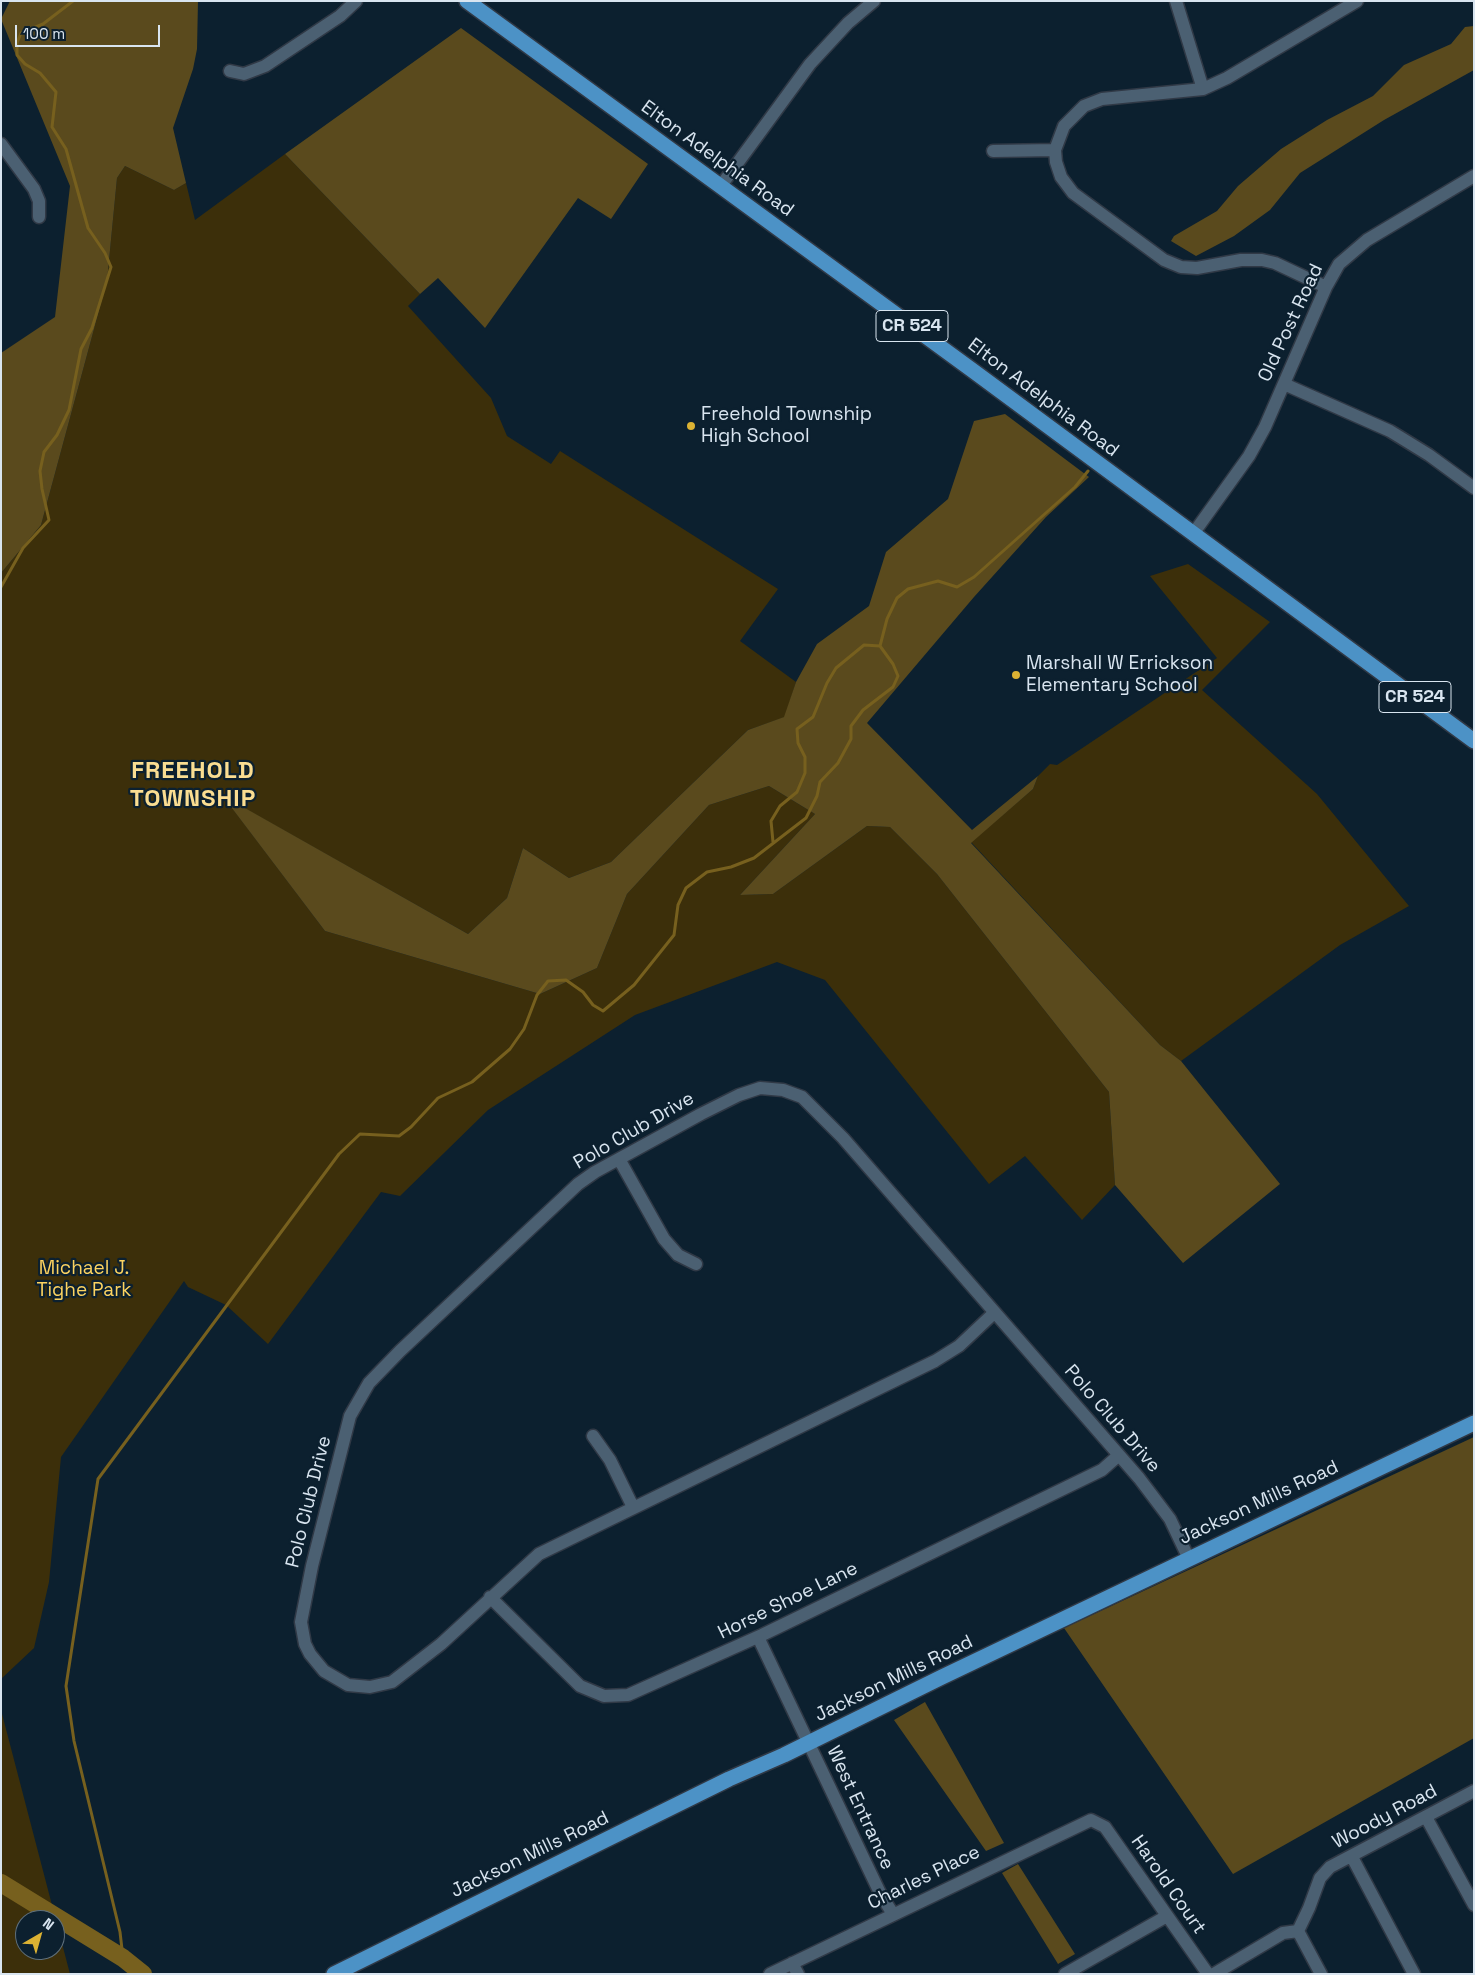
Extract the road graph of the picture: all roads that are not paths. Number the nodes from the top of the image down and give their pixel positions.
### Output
1 (356, 1) edge
2 (467, 1) edge
3 (874, 1) edge
4 (1176, 1) edge
5 (1357, 1) edge
6 (230, 72) dead end
7 (1203, 89) junction
8 (1, 144) edge
9 (1055, 150) junction
10 (993, 151) dead end
11 (1472, 180) edge
12 (720, 187) junction
13 (39, 217) dead end
14 (1326, 287) junction
15 (1284, 384) junction
16 (1474, 488) edge
17 (1193, 534) junction
18 (1474, 741) edge
19 (619, 1158) junction
20 (696, 1264) dead end
21 (994, 1313) junction
22 (1474, 1423) edge
23 (593, 1436) dead end
24 (1119, 1455) junction
25 (633, 1507) junction
26 (1189, 1558) junction
27 (490, 1597) junction
28 (758, 1637) junction
29 (808, 1743) junction
30 (1474, 1791) edge
31 (1426, 1817) junction
32 (1095, 1820) joint
33 (1352, 1856) junction
34 (1471, 1891) edge
35 (1474, 1905) edge
36 (892, 1914) junction
37 (1167, 1916) junction
38 (1298, 1931) junction
39 (795, 1968) edge
40 (334, 1974) edge
41 (770, 1974) edge
42 (1065, 1974) edge
43 (1208, 1974) edge
44 (1214, 1974) edge
45 (1321, 1974) edge
46 (1414, 1974) edge

1 - 6 street
2 - 12 main road, Elton Adelphia Road / CR 524
3 - 12 street
4 - 7 street
5 - 7 street
7 - 9 street
8 - 13 street
9 - 10 street
9 - 14 street
11 - 14 street, Old Post Road
12 - 17 main road, Elton Adelphia Road / CR 524
14 - 15 street, Old Post Road
15 - 16 street
15 - 17 street, Old Post Road
17 - 18 main road, Elton Adelphia Road / CR 524
19 - 20 street
19 - 21 street, Polo Club Drive
19 - 27 street, Polo Club Drive
21 - 24 street, Polo Club Drive
21 - 25 street, Polo Club Drive
22 - 26 main road, Jackson Mills Road
23 - 25 street
24 - 26 street, Polo Club Drive
24 - 28 street, Horse Shoe Lane
25 - 27 street, Polo Club Drive
26 - 29 main road, Jackson Mills Road
27 - 28 street, Horse Shoe Lane
28 - 29 street, West Entrance
29 - 36 street, West Entrance
29 - 40 main road, Jackson Mills Road
30 - 31 street, Woody Road
31 - 33 street, Woody Road
31 - 34 street
32 - 36 street, Charles Place
32 - 37 street, Harold Court
33 - 38 street, Woody Road
33 - 46 street
34 - 35 street
36 - 39 street, Charles Place
37 - 42 street
37 - 43 street, Harold Court
38 - 44 street
38 - 45 street
39 - 41 street, Charles Place

